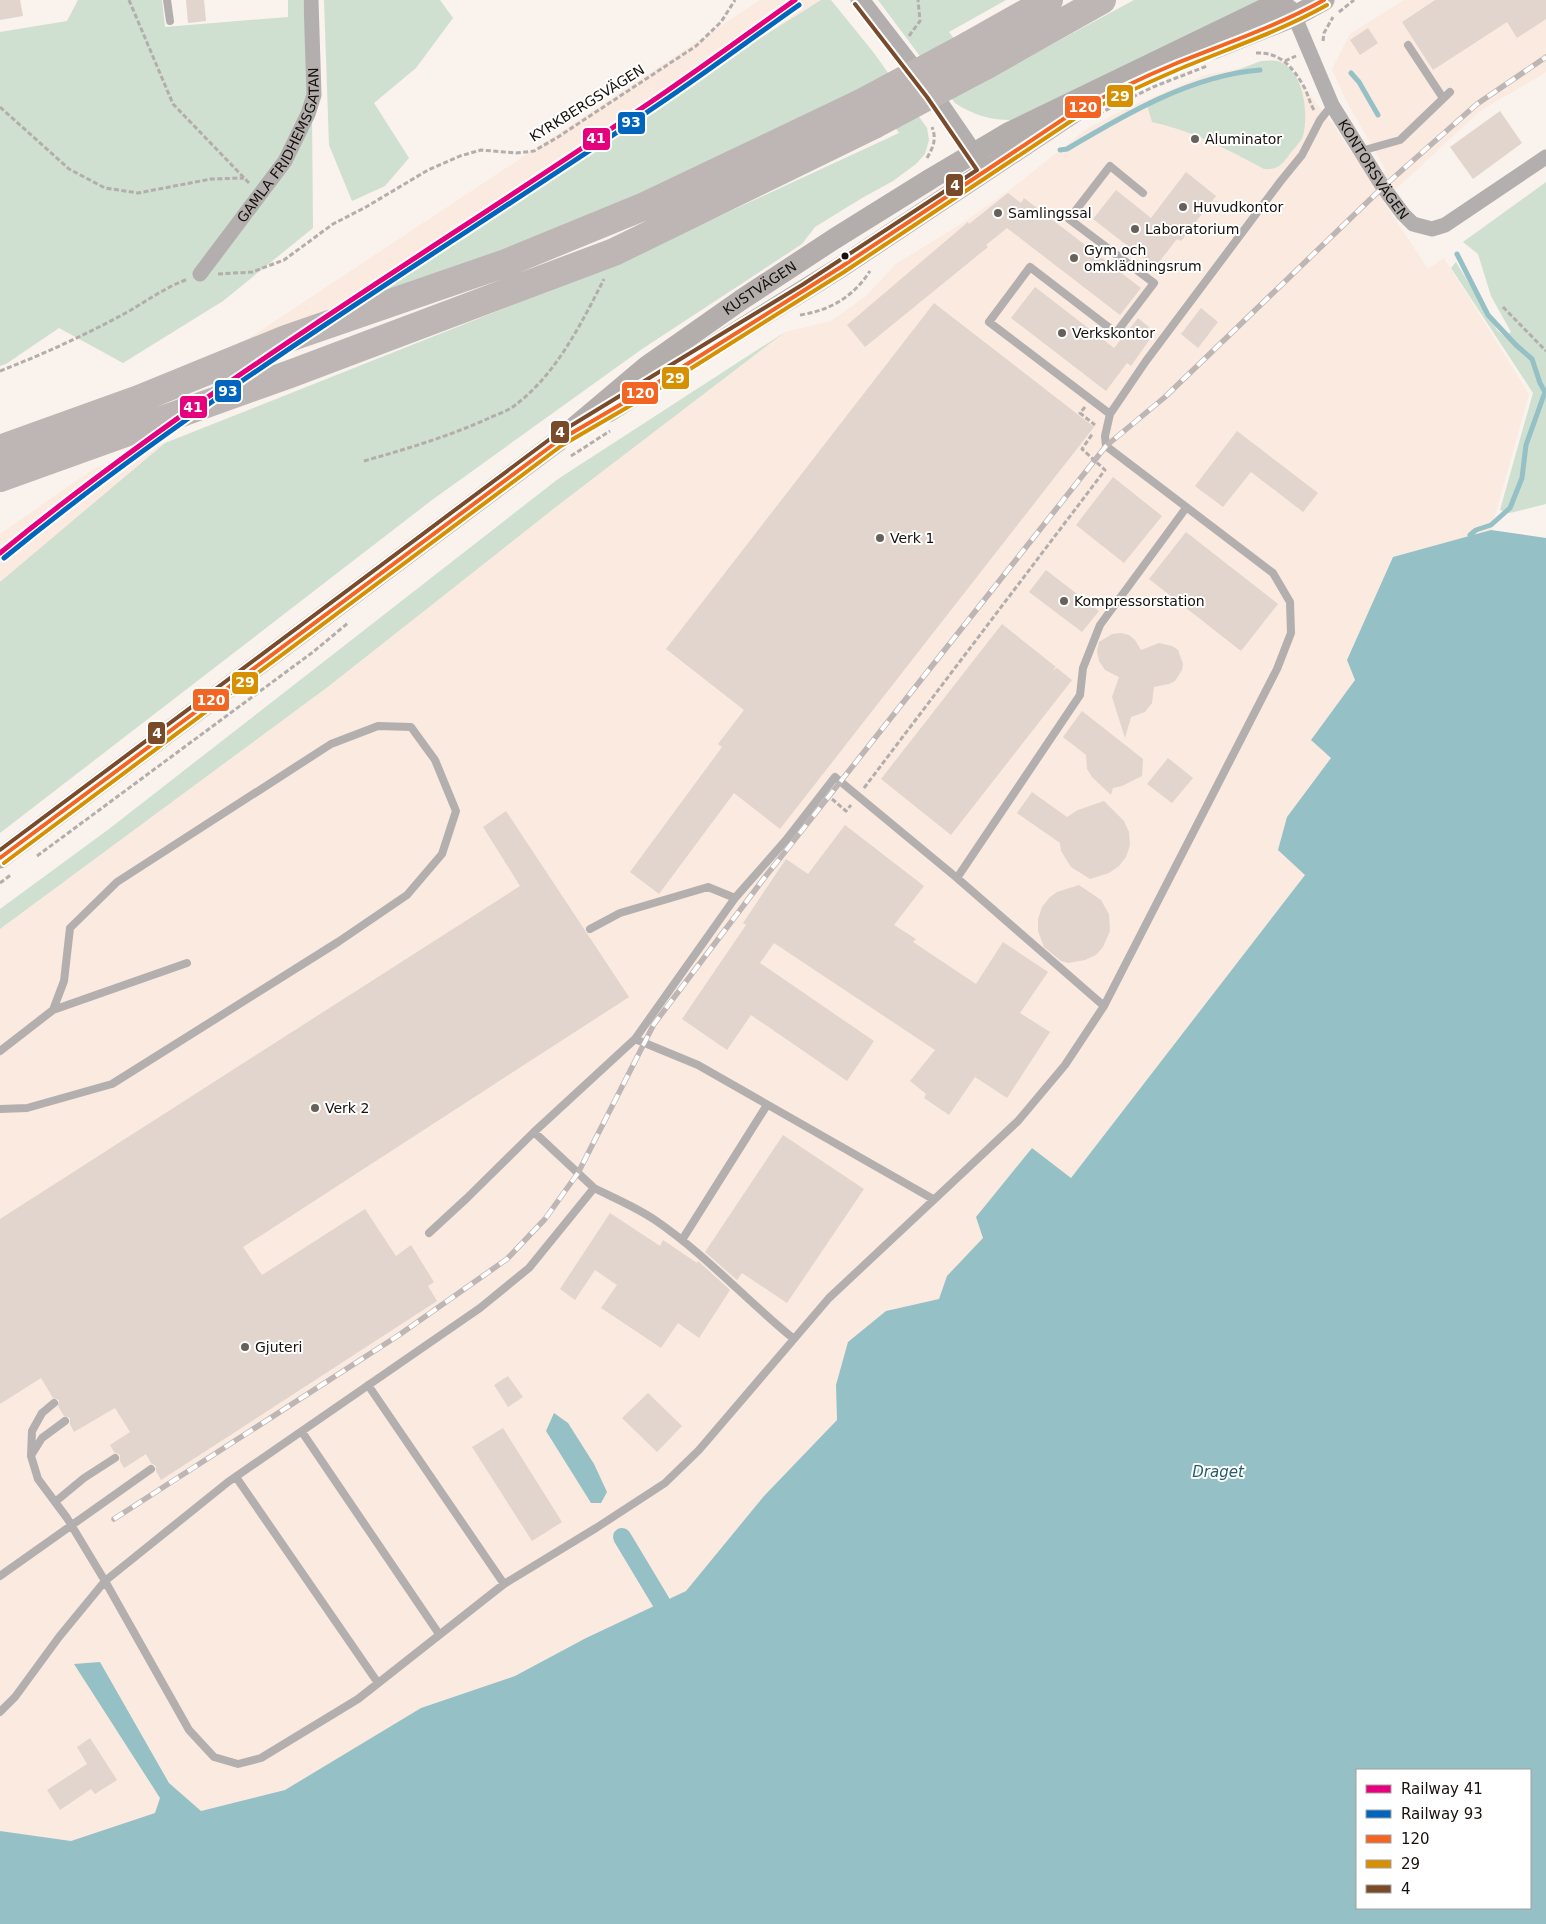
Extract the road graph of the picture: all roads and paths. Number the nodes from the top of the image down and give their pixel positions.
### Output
1 (129, 0) edge
2 (168, 0) edge
3 (311, 0) edge
4 (735, 0) edge
5 (860, 0) edge
6 (918, 0) edge
7 (1049, 0) edge
8 (1102, 0) edge
9 (1324, 0) edge
10 (1354, 0) edge
11 (1288, 5) edge
12 (170, 21) dead end
13 (1323, 42) dead end
14 (1408, 46) dead end
15 (898, 50) junction
16 (1254, 53) dead end
17 (977, 56) junction
18 (1212, 64) dead end
19 (1450, 92) dead end
20 (1443, 98) junction
21 (1332, 105) junction
22 (0, 107) edge
23 (866, 114) junction
24 (1087, 120) dead end
25 (1320, 120) junction
26 (1361, 151) junction
27 (974, 154) junction
28 (1546, 157) edge
29 (986, 172) junction
30 (244, 178) junction
31 (260, 194) junction
32 (1143, 194) dead end
33 (874, 265) dead end
34 (200, 274) junction
35 (606, 274) dead end
36 (1503, 307) dead end
37 (799, 316) dead end
38 (1546, 351) edge
39 (0, 371) edge
40 (1090, 399) junction
41 (1110, 414) junction
42 (616, 427) dead end
43 (0, 449) edge
44 (562, 450) junction
45 (364, 462) dead end
46 (0, 478) edge
47 (1186, 508) junction
48 (350, 622) dead end
49 (823, 792) junction
50 (858, 796) junction
51 (32, 860) dead end
52 (8, 865) edge
53 (957, 878) junction
54 (0, 883) edge
55 (735, 898) junction
56 (590, 929) dead end
57 (187, 963) dead end
58 (1104, 1006) junction
59 (53, 1010) junction
60 (635, 1039) junction
61 (0, 1051) edge
62 (767, 1105) junction
63 (0, 1109) edge
64 (534, 1132) junction
65 (594, 1188) junction
66 (933, 1199) junction
67 (429, 1233) dead end
68 (682, 1240) junction
69 (794, 1339) junction
70 (368, 1385) junction
71 (54, 1402) dead end
72 (65, 1420) dead end
73 (302, 1432) junction
74 (31, 1456) junction
75 (116, 1458) dead end
76 (150, 1469) dead end
77 (236, 1477) junction
78 (55, 1502) junction
79 (72, 1526) junction
80 (0, 1576) edge
81 (105, 1581) junction
82 (504, 1584) junction
83 (439, 1634) junction
84 (378, 1683) junction
85 (0, 1712) edge

1 - 30 path
2 - 12 lane
3 - 31 street, GAMLA FRIDHEMSGATAN
4 - 34 path, KYRKBERGSVÄGEN
5 - 15 street
6 - 15 path
7 - 17 highway
8 - 17 highway
9 - 11 main road
10 - 13 path
11 - 21 street, KONTORSVÄGEN
11 - 27 main road, KUSTVÄGEN
11 - 29 main road, KUSTVÄGEN
14 - 20 lane
15 - 27 street
16 - 25 path
17 - 23 highway, bridge
18 - 24 path
19 - 20 lane
20 - 26 lane
21 - 25 lane
21 - 26 street, KONTORSVÄGEN
22 - 30 path
23 - 43 highway
23 - 46 highway
25 - 41 lane
26 - 28 street, KONTORSVÄGEN
27 - 29 street
27 - 44 main road, KUSTVÄGEN
29 - 44 main road, KUSTVÄGEN
30 - 31 path
31 - 34 street, GAMLA FRIDHEMSGATAN
32 - 40 lane
33 - 37 path
34 - 39 path, KYRKBERGSVÄGEN
35 - 45 path
36 - 38 path
40 - 41 lane
40 - 50 path
41 - 47 lane
42 - 44 path
44 - 52 main road, KUSTVÄGEN
47 - 53 lane
47 - 58 lane
48 - 51 path
49 - 50 lane
49 - 50 path
49 - 55 lane
50 - 53 lane
52 - 54 path
53 - 58 lane
55 - 56 lane
55 - 60 lane
57 - 59 lane
58 - 66 lane
59 - 61 lane
59 - 63 lane
60 - 62 lane
60 - 64 lane
62 - 66 lane
62 - 68 lane
64 - 65 lane
64 - 67 lane
65 - 68 lane
65 - 70 lane
66 - 69 lane
68 - 69 lane
69 - 82 lane
70 - 73 lane
70 - 82 lane
71 - 74 lane
72 - 74 lane
73 - 77 lane
73 - 83 lane
74 - 78 lane
75 - 78 lane
76 - 79 lane
77 - 81 lane
77 - 84 lane
78 - 79 lane
79 - 80 lane
79 - 81 lane
81 - 84 lane
81 - 85 lane
82 - 83 lane
83 - 84 lane

